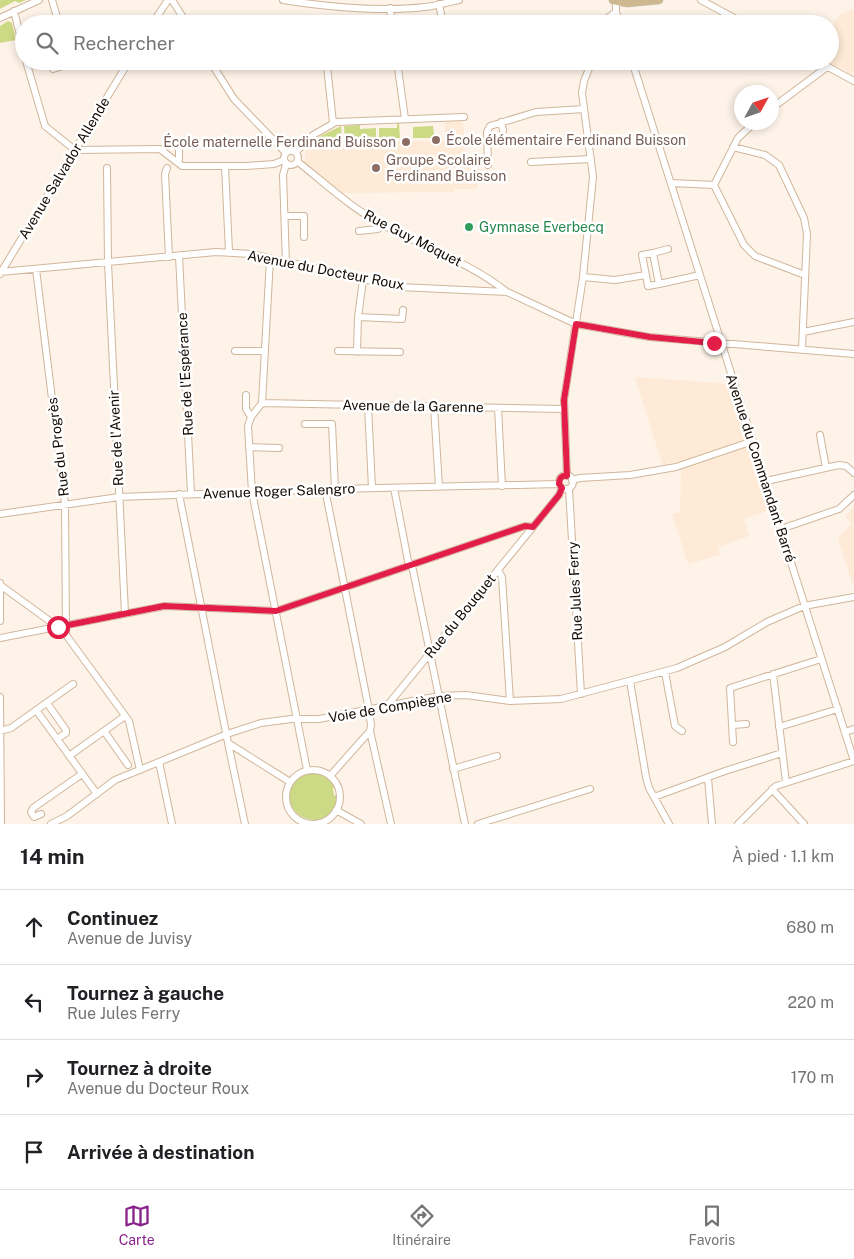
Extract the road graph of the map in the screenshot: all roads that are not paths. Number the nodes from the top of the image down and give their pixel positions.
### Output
1 (39, 0) edge
2 (52, 0) edge
3 (168, 0) edge
4 (172, 0) edge
5 (283, 0) edge
6 (459, 0) edge
7 (659, 0) edge
8 (700, 0) edge
9 (615, 1) edge
10 (439, 4) junction
11 (390, 8) junction
12 (14, 11) junction
13 (616, 12) junction
14 (15, 15) edge
15 (56, 15) edge
16 (158, 15) edge
17 (181, 15) edge
18 (391, 15) edge
19 (441, 15) edge
20 (612, 15) edge
21 (617, 15) edge
22 (728, 15) edge
23 (0, 18) edge
24 (29, 70) edge
25 (124, 70) edge
26 (216, 70) edge
27 (328, 70) edge
28 (398, 70) edge
29 (589, 70) edge
30 (635, 70) edge
31 (824, 70) edge
32 (834, 70) edge
33 (854, 81) edge
34 (779, 103) edge
35 (584, 109) junction
36 (464, 116) dead end
37 (405, 119) junction
38 (501, 122) junction
39 (334, 123) junction
40 (503, 130) dead end
41 (746, 130) edge
42 (179, 148) dead end
43 (734, 148) junction
44 (75, 150) junction
45 (296, 152) junction
46 (286, 153) junction
47 (591, 159) junction
48 (177, 162) junction
49 (285, 162) junction
50 (298, 162) junction
51 (531, 162) dead end
52 (488, 165) dead end
53 (224, 166) junction
54 (107, 168) dead end
55 (167, 168) dead end
56 (671, 183) junction
57 (714, 185) junction
58 (285, 216) junction
59 (383, 225) junction
60 (359, 230) dead end
61 (304, 237) dead end
62 (668, 250) dead end
63 (229, 252) junction
64 (653, 253) junction
65 (169, 256) junction
66 (179, 256) junction
67 (270, 259) junction
68 (108, 263) junction
69 (286, 263) junction
70 (36, 269) junction
71 (1, 273) edge
72 (646, 275) junction
73 (700, 275) junction
74 (805, 275) junction
75 (583, 277) junction
76 (363, 280) junction
77 (659, 284) junction
78 (507, 292) junction
79 (403, 310) dead end
80 (358, 317) junction
81 (854, 322) edge
82 (576, 324) junction
83 (802, 332) junction
84 (722, 344) junction
85 (802, 349) junction
86 (234, 351) dead end
87 (265, 351) junction
88 (338, 351) dead end
89 (358, 352) junction
90 (400, 352) dead end
91 (854, 354) edge
92 (246, 394) dead end
93 (262, 403) junction
94 (368, 406) junction
95 (434, 407) junction
96 (498, 408) junction
97 (564, 409) junction
98 (251, 417) junction
99 (305, 424) dead end
100 (820, 435) dead end
101 (753, 441) junction
102 (249, 447) junction
103 (279, 448) dead end
104 (826, 468) junction
105 (854, 473) edge
106 (570, 478) junction
107 (766, 481) junction
108 (438, 486) junction
109 (502, 486) junction
110 (563, 487) junction
111 (372, 488) junction
112 (394, 488) junction
113 (324, 489) junction
114 (335, 489) junction
115 (252, 492) junction
116 (191, 493) junction
117 (179, 494) junction
118 (854, 495) edge
119 (119, 497) junction
120 (65, 504) junction
121 (0, 514) edge
122 (533, 527) junction
123 (781, 529) junction
124 (411, 566) junction
125 (498, 570) junction
126 (0, 582) edge
127 (0, 586) edge
128 (344, 588) junction
129 (853, 596) edge
130 (804, 606) junction
131 (202, 608) junction
132 (276, 611) junction
133 (125, 613) junction
134 (0, 622) edge
135 (61, 626) junction
136 (0, 638) edge
137 (430, 653) junction
138 (821, 658) junction
139 (665, 672) junction
140 (773, 674) junction
141 (630, 681) junction
142 (73, 684) dead end
143 (581, 694) junction
144 (439, 696) junction
145 (0, 697) edge
146 (510, 701) junction
147 (47, 703) junction
148 (387, 706) junction
149 (838, 709) junction
150 (36, 710) junction
151 (369, 710) junction
152 (125, 716) junction
153 (298, 719) junction
154 (746, 724) dead end
155 (733, 725) junction
156 (779, 727) junction
157 (854, 728) edge
158 (0, 730) edge
159 (104, 731) junction
160 (370, 731) junction
161 (682, 731) dead end
162 (845, 732) junction
163 (227, 734) junction
164 (57, 739) junction
165 (733, 742) dead end
166 (228, 743) junction
167 (782, 754) junction
168 (69, 756) junction
169 (497, 756) dead end
170 (854, 761) edge
171 (159, 762) junction
172 (128, 765) dead end
173 (454, 769) junction
174 (140, 770) junction
175 (307, 770) junction
176 (82, 774) junction
177 (330, 776) junction
178 (708, 778) junction
179 (290, 782) junction
180 (786, 782) junction
181 (772, 789) junction
182 (590, 790) dead end
183 (96, 794) junction
184 (654, 797) junction
185 (336, 810) junction
186 (41, 814) dead end
187 (62, 822) edge
188 (299, 822) edge
189 (2, 824) edge
190 (51, 824) edge
191 (172, 824) edge
192 (244, 824) edge
193 (318, 824) edge
194 (361, 824) edge
195 (391, 824) edge
196 (465, 824) edge
197 (478, 824) edge
198 (668, 824) edge
199 (712, 824) edge
200 (738, 824) edge
201 (804, 824) edge

1 - 12 street
2 - 15 street
3 - 16 street
4 - 17 street
5 - 11 street
6 - 10 street
7 - 9 main road
8 - 22 street
9 - 13 street
10 - 11 street
10 - 19 street
11 - 18 street
12 - 14 street
12 - 23 street
13 - 20 street
13 - 21 street
24 - 44 street
25 - 44 street, Avenue Salvador Allende
26 - 46 street
27 - 39 street
28 - 37 street
29 - 35 street
30 - 56 street, Avenue du Commandant Barré
31 - 34 street
32 - 33 street
35 - 38 street
35 - 47 street
36 - 37 street
37 - 39 street
38 - 40 street
38 - 52 street
39 - 45 street
41 - 43 street
42 - 48 street
43 - 57 street
43 - 74 street
44 - 48 street
44 - 71 street, Avenue Salvador Allende
45 - 46 street
45 - 50 street
46 - 49 street
47 - 51 street
47 - 75 street
48 - 53 street
49 - 50 street
49 - 53 street
49 - 58 street
50 - 59 street, Rue Guy Môquet
53 - 63 street
54 - 68 street, Rue de l'Avenir
55 - 65 street
56 - 57 street
56 - 73 street, Avenue du Commandant Barré
57 - 74 street
58 - 61 street
58 - 69 street
59 - 60 street
59 - 78 street, Rue Guy Môquet
62 - 64 street
63 - 66 street, Avenue du Docteur Roux
63 - 67 street, Avenue du Docteur Roux
64 - 72 street
64 - 77 street
65 - 66 street, Avenue du Docteur Roux
65 - 68 street, Avenue du Docteur Roux
66 - 116 street, Rue de l'Espérance
67 - 69 street, Avenue du Docteur Roux
67 - 87 street
68 - 70 street, Avenue du Docteur Roux
68 - 119 street, Rue de l'Avenir
69 - 76 street, Avenue du Docteur Roux
70 - 71 street, Avenue du Docteur Roux
70 - 120 street, Rue du Progrès
72 - 75 street
72 - 77 street
73 - 77 street
73 - 84 street, Avenue du Commandant Barré
74 - 83 street
75 - 82 street
76 - 78 street, Avenue du Docteur Roux
76 - 80 street
78 - 82 street, Avenue du Docteur Roux
79 - 80 street
80 - 89 street
81 - 83 street
82 - 84 street, Avenue du Docteur Roux
82 - 97 street
83 - 85 street
84 - 85 street, Avenue du Docteur Roux
84 - 101 street, Avenue du Commandant Barré
85 - 91 street, Avenue du Docteur Roux
86 - 87 street
87 - 93 street
88 - 89 street
89 - 90 street
92 - 98 street
93 - 94 street, Avenue de la Garenne
93 - 98 street
94 - 95 street, Avenue de la Garenne
94 - 111 street
95 - 96 street, Avenue de la Garenne
95 - 108 street
96 - 97 street, Avenue de la Garenne
96 - 109 street
97 - 106 street
98 - 102 street
99 - 114 street
100 - 104 street
101 - 106 street
101 - 107 street, Avenue du Commandant Barré
102 - 103 street
102 - 115 street
104 - 105 street
104 - 107 street
106 - 110 street
106 - 110 street
107 - 123 street, Avenue du Commandant Barré
108 - 109 street, Avenue Roger Salengro
108 - 112 street, Avenue Roger Salengro
109 - 110 street, Avenue Roger Salengro
110 - 122 street, Rue du Bouquet
110 - 143 street, Rue Jules Ferry
111 - 112 street, Avenue Roger Salengro
111 - 114 street, Avenue Roger Salengro
112 - 124 street
113 - 114 street, Avenue Roger Salengro
113 - 115 street, Avenue Roger Salengro
113 - 128 street
115 - 116 street, Avenue Roger Salengro
115 - 132 street
116 - 117 street, Avenue Roger Salengro
117 - 119 street, Avenue Roger Salengro
117 - 131 street
118 - 123 street
119 - 120 street, Avenue Roger Salengro
119 - 133 street, Rue de l'Avenir
120 - 121 street, Avenue Roger Salengro
120 - 135 street, Rue du Progrès
122 - 124 street
122 - 125 street, Rue du Bouquet
123 - 130 street, Avenue du Commandant Barré
124 - 128 street
124 - 137 street
125 - 137 street, Rue du Bouquet
125 - 146 street
126 - 127 street
127 - 134 street
127 - 135 street
128 - 132 street
128 - 151 street
129 - 130 street, Voie de Compiègne
130 - 138 street, Avenue du Commandant Barré
130 - 139 street, Voie de Compiègne
131 - 132 street
131 - 133 street
131 - 163 street
132 - 153 street
133 - 135 street
135 - 136 street
135 - 152 street
137 - 144 street
137 - 148 street, Rue du Bouquet
138 - 140 street
138 - 149 street, Avenue du Commandant Barré
139 - 141 street, Voie de Compiègne
139 - 161 street
140 - 155 street
140 - 156 street
141 - 143 street, Voie de Compiègne
141 - 184 street
142 - 147 street
143 - 146 street, Voie de Compiègne
144 - 146 street, Voie de Compiègne
144 - 148 street, Voie de Compiègne
144 - 173 street
145 - 158 street
147 - 150 street
147 - 164 street
148 - 151 street, Voie de Compiègne
149 - 156 street
149 - 162 street, Avenue du Commandant Barré
150 - 158 street
150 - 164 street
151 - 153 street, Voie de Compiègne
151 - 160 street
152 - 159 street
152 - 174 street
153 - 163 street, Voie de Compiègne
153 - 175 street
154 - 155 street
155 - 165 street
156 - 167 street
157 - 162 street
158 - 189 street
159 - 168 street
159 - 172 street
160 - 177 street
160 - 195 street
162 - 170 street, Avenue du Commandant Barré
163 - 166 street
163 - 171 street, Voie de Compiègne
164 - 168 street
166 - 179 street
166 - 192 street
167 - 178 street
167 - 180 street
168 - 176 street
169 - 173 street
170 - 180 street
171 - 174 street, Voie de Compiègne
171 - 191 street
173 - 196 street
174 - 183 street, Voie de Compiègne
175 - 177 street
175 - 179 street
176 - 183 street
176 - 186 street
177 - 185 street
178 - 184 street
178 - 199 street
179 - 188 street
180 - 181 street
181 - 200 street
181 - 201 street
182 - 197 street
183 - 187 street, Voie de Compiègne
184 - 198 street
185 - 193 street
185 - 194 street
187 - 190 street, Voie de Compiègne
188 - 193 street

